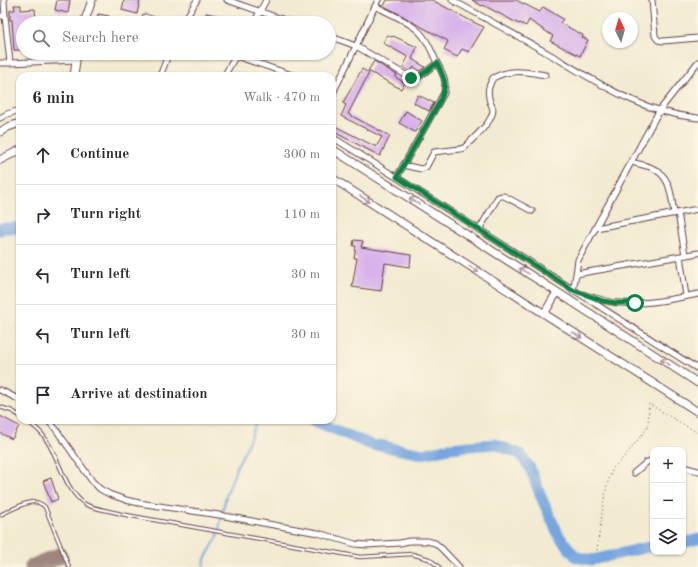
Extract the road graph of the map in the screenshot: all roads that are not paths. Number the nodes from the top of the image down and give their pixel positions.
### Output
1 (4, 0) edge
2 (92, 0) edge
3 (197, 0) edge
4 (227, 0) edge
5 (266, 0) edge
6 (378, 0) edge
7 (452, 0) edge
8 (652, 0) edge
9 (376, 6) junction
10 (260, 11) junction
11 (3, 16) edge
12 (85, 16) edge
13 (187, 16) edge
14 (258, 16) edge
15 (274, 16) edge
16 (698, 38) edge
17 (336, 39) edge
18 (356, 46) junction
19 (39, 60) edge
20 (76, 60) edge
21 (166, 60) edge
22 (233, 60) edge
23 (253, 60) edge
24 (698, 62) edge
25 (0, 63) edge
26 (10, 63) junction
27 (437, 63) junction
28 (75, 72) edge
29 (162, 72) edge
30 (226, 72) edge
31 (284, 72) edge
32 (545, 75) dead end
33 (336, 84) edge
34 (16, 111) edge
35 (659, 111) junction
36 (0, 118) edge
37 (698, 118) edge
38 (16, 124) edge
39 (0, 132) edge
40 (336, 139) edge
41 (16, 152) edge
42 (336, 152) edge
43 (0, 160) edge
44 (632, 162) junction
45 (404, 165) junction
46 (397, 177) junction
47 (336, 181) edge
48 (698, 209) edge
49 (532, 211) dead end
50 (676, 213) junction
51 (596, 228) junction
52 (479, 230) junction
53 (698, 253) edge
54 (683, 255) junction
55 (576, 274) junction
56 (573, 290) junction
57 (557, 292) junction
58 (698, 294) edge
59 (686, 296) junction
60 (544, 314) junction
61 (698, 369) edge
62 (698, 383) edge
63 (0, 390) edge
64 (16, 398) edge
65 (0, 408) edge
66 (698, 412) edge
67 (16, 414) edge
68 (31, 424) edge
69 (51, 424) edge
70 (650, 461) edge
71 (686, 468) edge
72 (698, 471) edge
73 (634, 473) dead end
74 (0, 514) edge
75 (69, 567) edge
76 (439, 567) edge
77 (459, 567) edge

1 - 11 street
2 - 12 main road
3 - 13 street
4 - 10 street
5 - 10 street
6 - 9 street
7 - 35 street
8 - 16 street
9 - 18 street
9 - 27 street
10 - 14 street
10 - 15 street
11 - 26 street
17 - 18 street
18 - 27 street
18 - 33 street
19 - 26 street
20 - 28 main road
21 - 29 street
22 - 30 street
23 - 31 street
24 - 35 street
25 - 26 street
27 - 45 street
32 - 45 street
34 - 36 street
35 - 37 street
35 - 44 street
38 - 39 main road
40 - 46 street
41 - 43 main road
57 -> 42 main road
44 - 50 street
44 - 51 street
45 - 46 street
46 - 52 street
47 -> 60 main road
48 - 50 street
49 - 52 street
50 - 51 street
50 - 54 street
51 - 55 street
52 - 56 street
53 - 54 street
54 - 55 street
54 - 59 street
55 - 56 street
56 - 59 street
56 - 61 street
57 - 60 main road
62 -> 57 main road
58 - 59 street
60 -> 66 main road
63 - 64 street
65 - 67 lane
68 - 76 lane
69 - 77 street
70 - 73 street
71 - 72 street
74 - 75 lane

